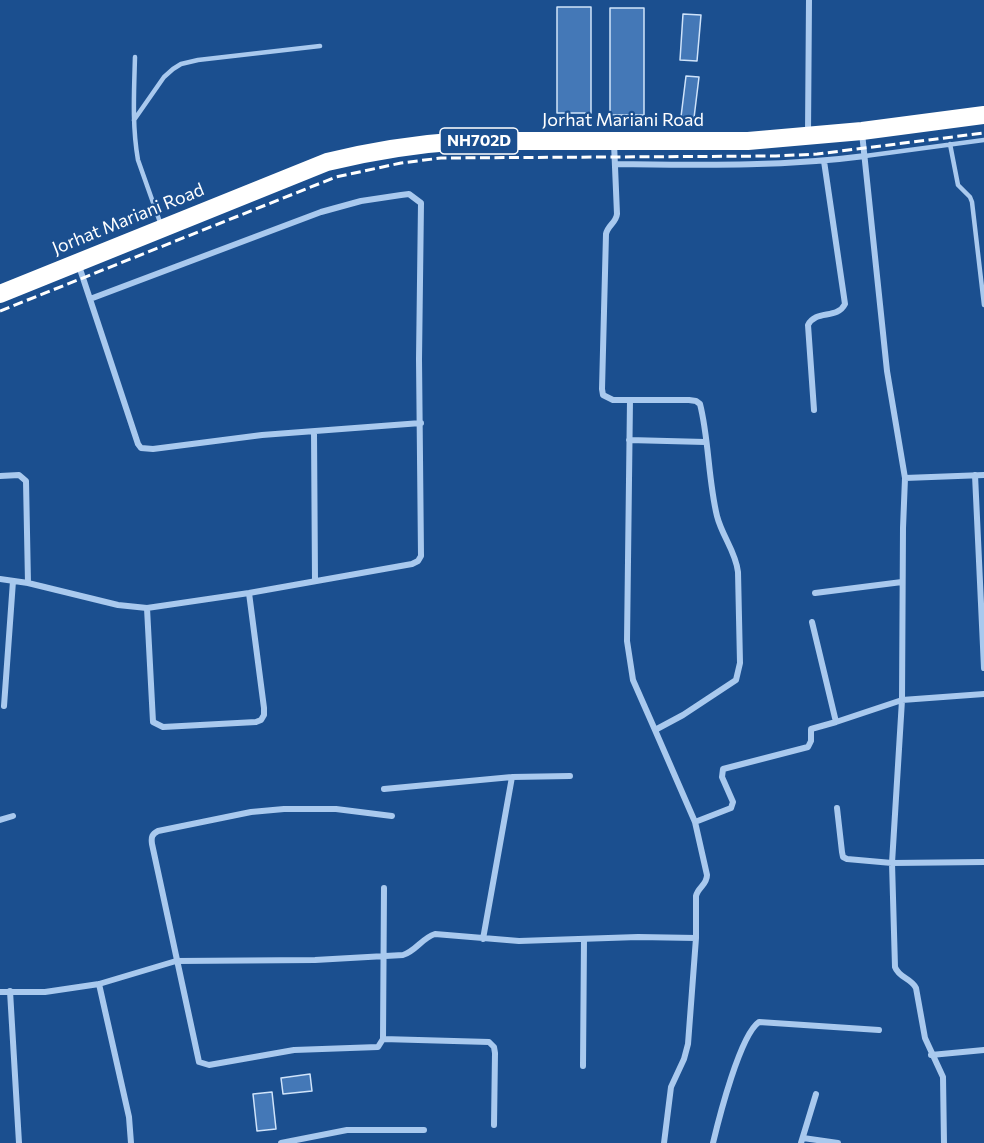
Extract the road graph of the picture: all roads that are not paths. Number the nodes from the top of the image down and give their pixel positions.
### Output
1 (809, 0) edge
2 (320, 46) dead end
3 (135, 57) dead end
4 (984, 115) edge
5 (134, 120) junction
6 (862, 131) junction
7 (808, 136) junction
8 (984, 140) edge
9 (614, 141) junction
10 (950, 144) junction
11 (865, 156) junction
12 (824, 161) junction
13 (615, 164) junction
14 (162, 228) junction
15 (78, 262) junction
16 (0, 294) edge
17 (90, 299) junction
18 (984, 305) edge
19 (630, 400) junction
20 (814, 410) dead end
21 (421, 423) junction
22 (314, 432) junction
23 (629, 440) junction
24 (705, 442) junction
25 (975, 475) junction
26 (984, 475) edge
27 (0, 476) edge
28 (905, 478) junction
29 (0, 579) edge
30 (315, 580) junction
31 (13, 581) junction
32 (902, 582) junction
33 (28, 583) junction
34 (249, 593) junction
35 (815, 593) dead end
36 (147, 608) junction
37 (812, 622) dead end
38 (984, 668) edge
39 (984, 694) edge
40 (902, 700) junction
41 (4, 706) dead end
42 (836, 722) junction
43 (655, 730) junction
44 (570, 776) dead end
45 (512, 777) junction
46 (384, 789) dead end
47 (837, 808) dead end
48 (13, 816) dead end
49 (392, 816) dead end
50 (0, 820) edge
51 (695, 822) junction
52 (984, 862) edge
53 (892, 863) junction
54 (384, 888) dead end
55 (696, 938) junction
56 (483, 939) junction
57 (584, 939) junction
58 (382, 958) junction
59 (176, 961) junction
60 (99, 984) junction
61 (10, 991) junction
62 (0, 992) edge
63 (879, 1030) dead end
64 (383, 1039) junction
65 (984, 1050) edge
66 (931, 1055) junction
67 (583, 1066) dead end
68 (816, 1094) dead end
69 (494, 1125) dead end
70 (424, 1130) dead end
71 (802, 1140) edge
72 (20, 1143) edge
73 (131, 1143) edge
74 (281, 1143) edge
75 (664, 1143) edge
76 (713, 1143) edge
77 (838, 1143) edge
78 (945, 1143) edge

1 - 7 street
2 - 5 lane
3 - 5 lane
4 - 6 highway, Jorhat Mariani Road / NH702D
5 - 14 lane
6 - 7 highway, Jorhat Mariani Road / NH702D
6 - 11 street
7 - 9 highway, Jorhat Mariani Road / NH702D
8 - 10 lane
9 - 13 street
9 - 14 highway, Jorhat Mariani Road / NH702D
10 - 11 lane
10 - 18 lane
11 - 12 street
11 - 28 street
12 - 13 street
12 - 20 street
13 - 19 street
14 - 15 highway, Jorhat Mariani Road / NH702D
15 - 16 highway, Jorhat Mariani Road / NH702D
15 - 17 street
17 - 21 street
17 - 22 street
19 - 23 street
19 - 24 street
21 - 22 street
21 - 30 street
22 - 30 street
23 - 24 street
23 - 43 street
24 - 43 street
25 - 26 street
25 - 28 street
25 - 38 street
27 - 33 street
28 - 32 street
29 - 31 street
30 - 34 street
31 - 33 street
31 - 41 street
32 - 35 street
32 - 40 street
33 - 36 street
34 - 36 street
34 - 36 street
37 - 42 street
39 - 40 street
40 - 42 street
40 - 53 street
42 - 51 street
43 - 51 street
44 - 45 street
45 - 46 street
45 - 56 street
47 - 53 street
48 - 50 street
49 - 59 street
51 - 55 street
52 - 53 street
53 - 66 street
54 - 58 street
55 - 57 street
55 - 75 street
56 - 57 street
56 - 58 street
57 - 67 street
58 - 59 street
58 - 64 street
59 - 60 street
59 - 64 street
60 - 61 street
60 - 73 street
61 - 62 street
61 - 72 street
63 - 76 street
64 - 69 street
65 - 66 street
66 - 78 street
68 - 71 street
70 - 74 street
71 - 77 street

